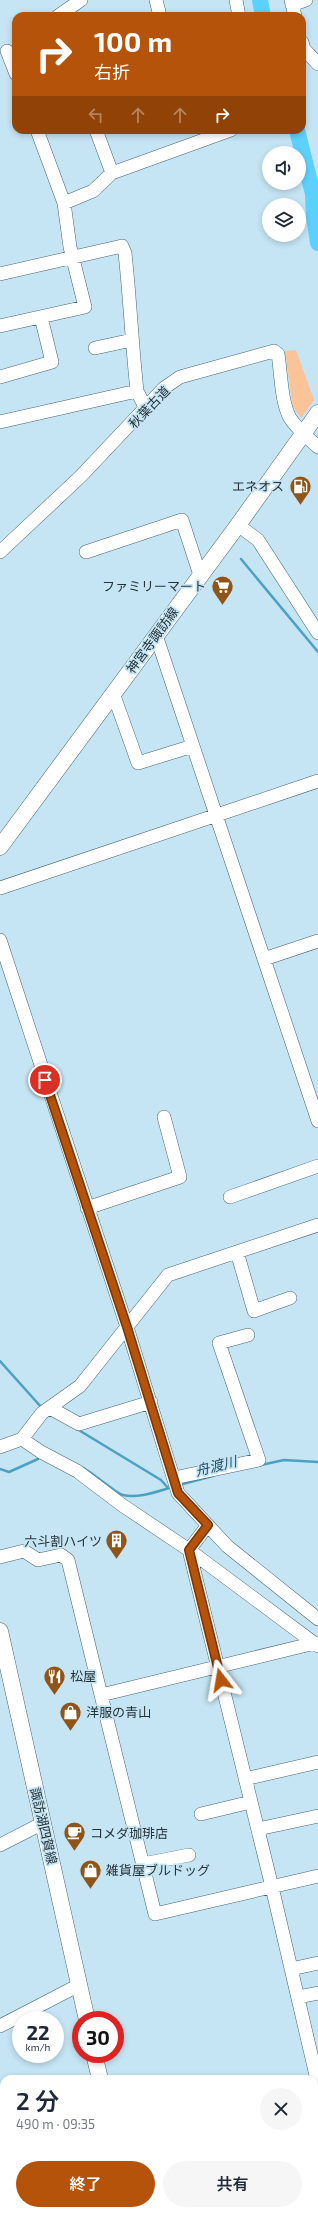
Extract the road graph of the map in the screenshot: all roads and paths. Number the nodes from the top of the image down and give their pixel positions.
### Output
1 (81, 0) edge
2 (156, 0) edge
3 (236, 0) edge
4 (306, 0) edge
5 (293, 7) edge
6 (64, 12) edge
7 (159, 12) edge
8 (238, 12) edge
9 (8, 50) edge
10 (306, 51) edge
11 (12, 62) edge
12 (318, 64) edge
13 (38, 134) edge
14 (97, 134) edge
15 (220, 134) edge
16 (112, 173) junction
17 (64, 203) junction
18 (73, 258) junction
19 (0, 274) edge
20 (41, 317) junction
21 (0, 326) edge
22 (132, 340) junction
23 (95, 348) dead end
24 (0, 376) edge
25 (137, 391) junction
26 (146, 410) junction
27 (318, 413) edge
28 (0, 422) edge
29 (303, 434) junction
30 (318, 447) edge
31 (238, 525) junction
32 (0, 552) edge
33 (86, 552) dead end
34 (200, 575) junction
35 (318, 633) edge
36 (156, 635) junction
37 (113, 694) junction
38 (193, 746) junction
39 (318, 781) edge
40 (214, 816) junction
41 (0, 847) edge
42 (0, 888) edge
43 (0, 940) edge
44 (318, 941) edge
45 (264, 959) junction
46 (164, 1117) dead end
47 (318, 1121) edge
48 (318, 1166) edge
49 (230, 1197) dead end
50 (87, 1208) junction
51 (318, 1225) edge
52 (237, 1252) junction
53 (290, 1298) dead end
54 (127, 1327) junction
55 (248, 1335) dead end
56 (150, 1402) junction
57 (47, 1410) junction
58 (22, 1439) junction
59 (0, 1447) edge
60 (175, 1483) junction
61 (208, 1525) junction
62 (189, 1550) junction
63 (0, 1557) edge
64 (318, 1619) edge
65 (0, 1631) edge
66 (317, 1645) edge
67 (4, 1663) edge
68 (217, 1666) junction
69 (101, 1695) junction
70 (318, 1762) edge
71 (245, 1779) junction
72 (251, 1802) junction
73 (201, 1814) dead end
74 (318, 1816) edge
75 (43, 1823) junction
76 (258, 1829) junction
77 (0, 1845) edge
78 (189, 1855) dead end
79 (143, 1864) junction
80 (318, 1876) edge
81 (272, 1887) junction
82 (318, 1963) edge
83 (291, 1969) junction
84 (79, 1986) junction
85 (318, 1993) edge
86 (298, 1997) junction
87 (85, 2011) edge
88 (0, 2026) edge
89 (96, 2063) edge
90 (99, 2075) edge
91 (316, 2075) edge

1 - 6 street
2 - 7 street
3 - 8 street
4 - 5 street
9 - 11 street
10 - 12 street
13 - 17 street
14 - 16 street
15 - 16 street
16 - 17 street
17 - 18 street
18 - 19 street
18 - 20 street
18 - 22 street
20 - 21 street
20 - 24 street
22 - 23 street
22 - 25 street
25 - 26 street
25 - 28 street
26 - 29 street, 秋葉古道
26 - 32 street, 秋葉古道
27 - 29 main road, 神宮寺諏訪線
29 - 30 street
29 - 31 main road, 神宮寺諏訪線
31 - 34 main road, 神宮寺諏訪線
31 - 35 street
33 - 34 street
34 - 36 main road, 神宮寺諏訪線
36 - 37 main road, 神宮寺諏訪線
36 - 38 street
37 - 38 street
37 - 41 main road, 神宮寺諏訪線
38 - 40 street
39 - 40 street
40 - 42 street
40 - 45 street
43 - 50 street
44 - 45 street
45 - 47 street
46 - 50 street
48 - 49 street
50 - 54 street
51 - 52 street
52 - 53 street
52 - 54 street
54 - 56 street
54 - 57 street
55 - 60 street
56 - 57 street
56 - 60 street
57 - 58 street
58 - 59 street
58 - 62 street
60 - 61 street
61 - 62 street
61 - 64 street
62 - 66 street
62 - 68 street
63 - 69 street
65 - 67 main road, 諏訪湖四賀線
66 - 68 street
67 - 75 main road, 諏訪湖四賀線
68 - 69 street
68 - 71 street
69 - 79 street
70 - 71 street
71 - 72 street
72 - 73 street
72 - 76 street
74 - 76 street
75 - 77 street
75 - 84 main road, 諏訪湖四賀線
76 - 81 street
78 - 79 street
79 - 81 street
80 - 81 street
81 - 83 street
82 - 83 street
83 - 86 street
84 - 87 main road, 諏訪湖四賀線
84 - 88 street
85 - 86 street
86 - 91 street
89 - 90 main road

